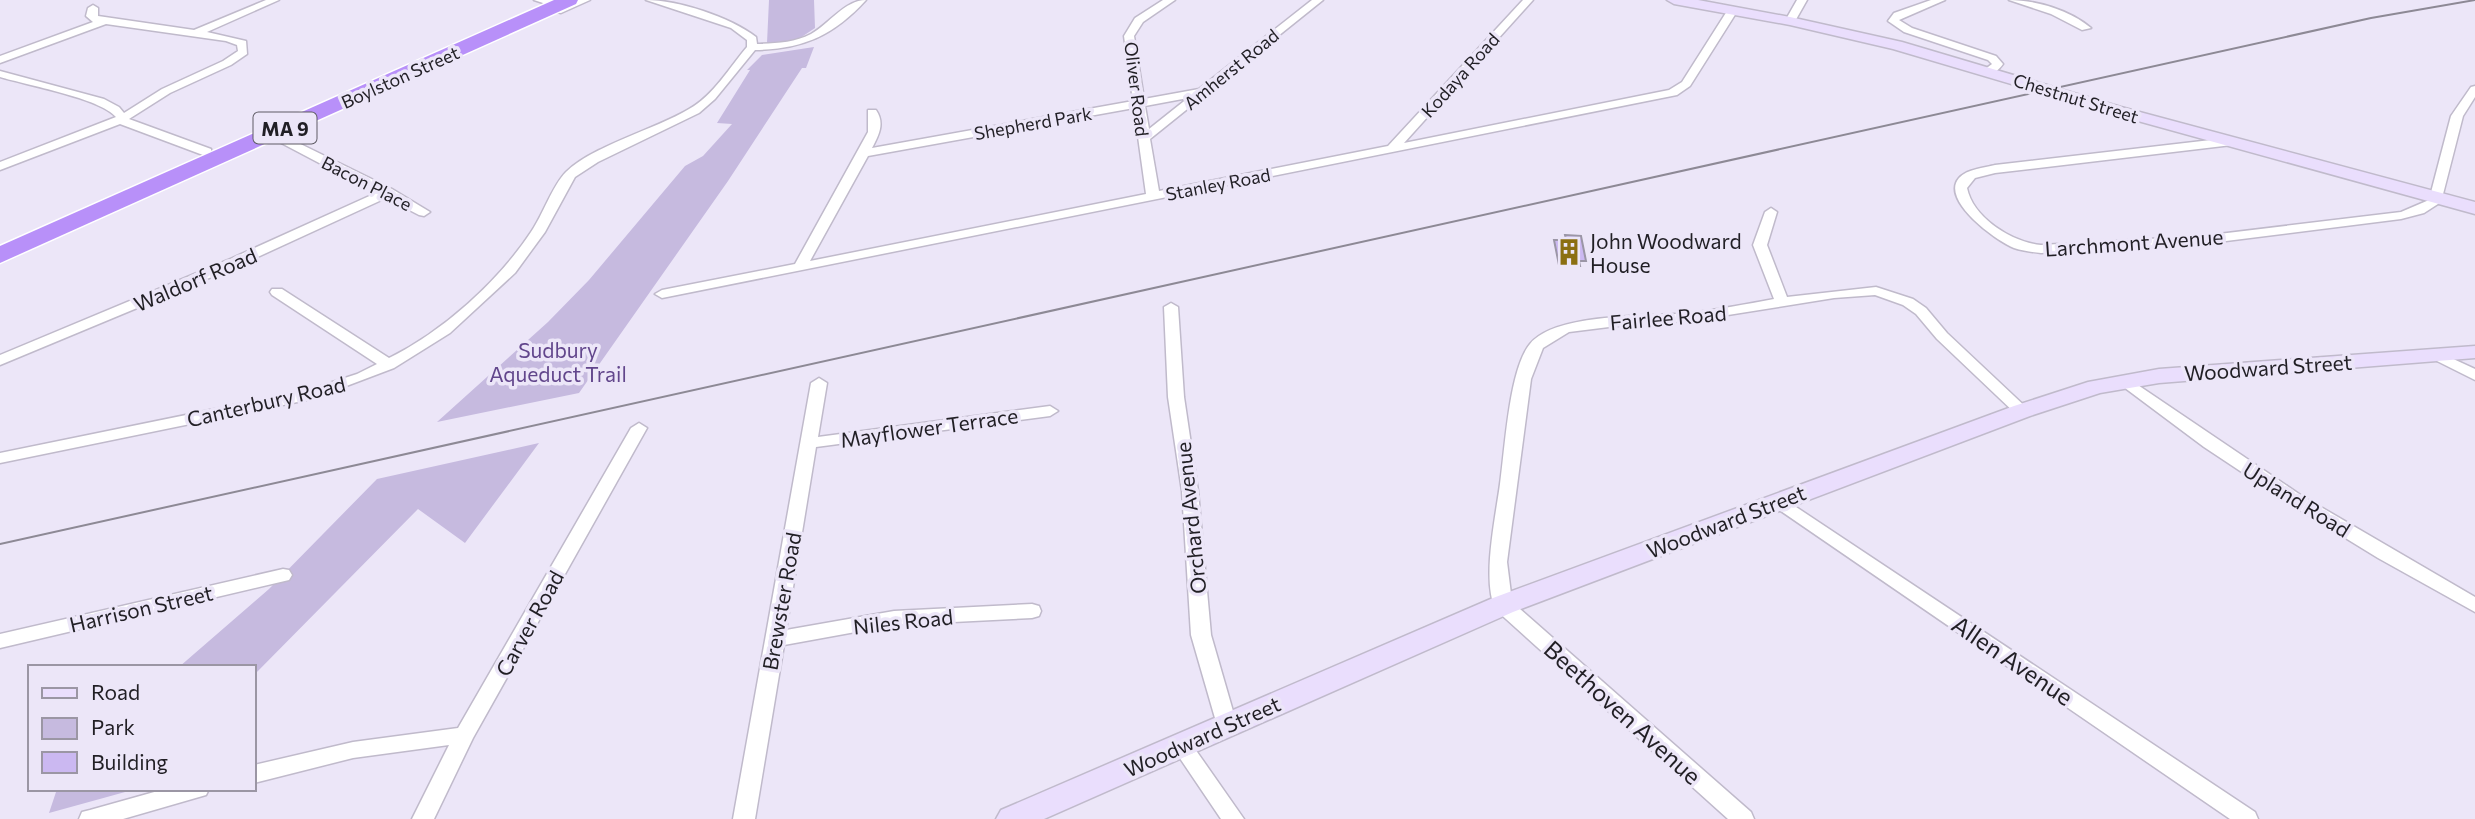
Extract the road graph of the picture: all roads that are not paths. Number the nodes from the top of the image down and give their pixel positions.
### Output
1 (274, 0) edge
2 (552, 0) edge
3 (584, 0) edge
4 (651, 0) edge
5 (861, 0) edge
6 (1170, 0) edge
7 (1318, 0) edge
8 (1528, 0) edge
9 (1674, 0) edge
10 (1802, 0) edge
11 (1940, 0) edge
12 (2014, 0) edge
13 (93, 8) dead end
14 (1733, 10) junction
15 (1790, 20) junction
16 (104, 21) junction
17 (2086, 28) dead end
18 (196, 33) junction
19 (470, 46) junction
20 (752, 47) junction
21 (0, 60) edge
22 (1988, 72) junction
23 (0, 74) edge
24 (2475, 89) edge
25 (1202, 92) junction
26 (1138, 104) junction
27 (872, 112) dead end
28 (122, 119) junction
29 (272, 134) junction
30 (1143, 139) junction
31 (2228, 142) junction
32 (1392, 149) junction
33 (207, 152) junction
34 (864, 153) junction
35 (0, 166) edge
36 (388, 192) junction
37 (1153, 196) junction
38 (2437, 198) junction
39 (2475, 208) edge
40 (424, 212) dead end
41 (1771, 212) dead end
42 (0, 243) edge
43 (0, 255) edge
44 (800, 267) junction
45 (277, 292) dead end
46 (662, 294) dead end
47 (1782, 303) junction
48 (1171, 307) dead end
49 (2475, 352) edge
50 (2436, 355) junction
51 (0, 359) edge
52 (389, 365) junction
53 (2475, 375) edge
54 (2126, 382) junction
55 (819, 383) dead end
56 (1050, 411) dead end
57 (2022, 411) junction
58 (639, 428) dead end
59 (808, 443) junction
60 (0, 458) edge
61 (1778, 501) junction
62 (283, 575) dead end
63 (2475, 605) edge
64 (1503, 606) junction
65 (1031, 611) dead end
66 (775, 639) junction
67 (0, 641) edge
68 (1227, 725) junction
69 (464, 735) junction
70 (1181, 745) junction
71 (256, 774) edge
72 (191, 791) edge
73 (90, 819) edge
74 (423, 819) edge
75 (744, 819) edge
76 (1012, 819) edge
77 (1233, 819) edge
78 (1743, 819) edge
79 (2247, 819) edge

1 - 18 street
2 - 19 highway, Boylston Street / MA 9
2 - 33 highway, Boylston Street / MA 9
3 - 19 street
4 - 20 street
5 - 20 street
6 - 26 street, Oliver Road
7 - 25 street, Amherst Road
8 - 32 street, Kodaya Road
9 - 14 street, Chestnut Street
10 - 15 street
11 - 22 street
12 - 17 street
13 - 16 street
14 - 15 street, Chestnut Street
14 - 32 street, Stanley Road
15 - 22 street, Chestnut Street
16 - 18 street
16 - 21 street
18 - 28 street
19 - 29 highway, Boylston Street / MA 9
20 - 52 street, Canterbury Road
22 - 31 street, Chestnut Street
23 - 28 street
24 - 38 street
25 - 26 street, Shepherd Park
25 - 30 street, Amherst Road
26 - 30 street, Oliver Road
26 - 34 street, Shepherd Park
27 - 34 street
28 - 33 street
28 - 35 street
29 - 36 street, Bacon Place
29 - 43 highway, Boylston Street / MA 9
30 - 37 street, Oliver Road
31 - 38 street, Chestnut Street
31 - 38 street, Larchmont Avenue
32 - 37 street, Stanley Road
33 - 42 highway, Boylston Street / MA 9
34 - 44 street
36 - 40 street, Bacon Place
36 - 51 street, Waldorf Road
37 - 44 street, Stanley Road
38 - 39 street, Chestnut Street
41 - 47 street
44 - 46 street, Stanley Road
45 - 52 street
47 - 57 street, Fairlee Road
47 - 64 street, Fairlee Road
48 - 68 street, Orchard Avenue
49 - 50 street, Woodward Street
50 - 53 street
50 - 54 street, Woodward Street
52 - 60 street, Canterbury Road
54 - 57 street, Woodward Street
54 - 63 street, Upland Road
55 - 59 street, Brewster Road
56 - 59 street, Mayflower Terrace
57 - 61 street, Woodward Street
58 - 69 street, Carver Road
59 - 66 street, Brewster Road
61 - 64 street, Woodward Street
61 - 79 street, Allen Avenue
62 - 67 street, Harrison Street
64 - 68 street, Woodward Street
64 - 78 street, Beethoven Avenue
65 - 66 street, Niles Road
66 - 75 street, Brewster Road
68 - 70 street, Woodward Street
69 - 71 street
69 - 74 street, Carver Road
70 - 76 street, Woodward Street
70 - 77 street
72 - 73 street

